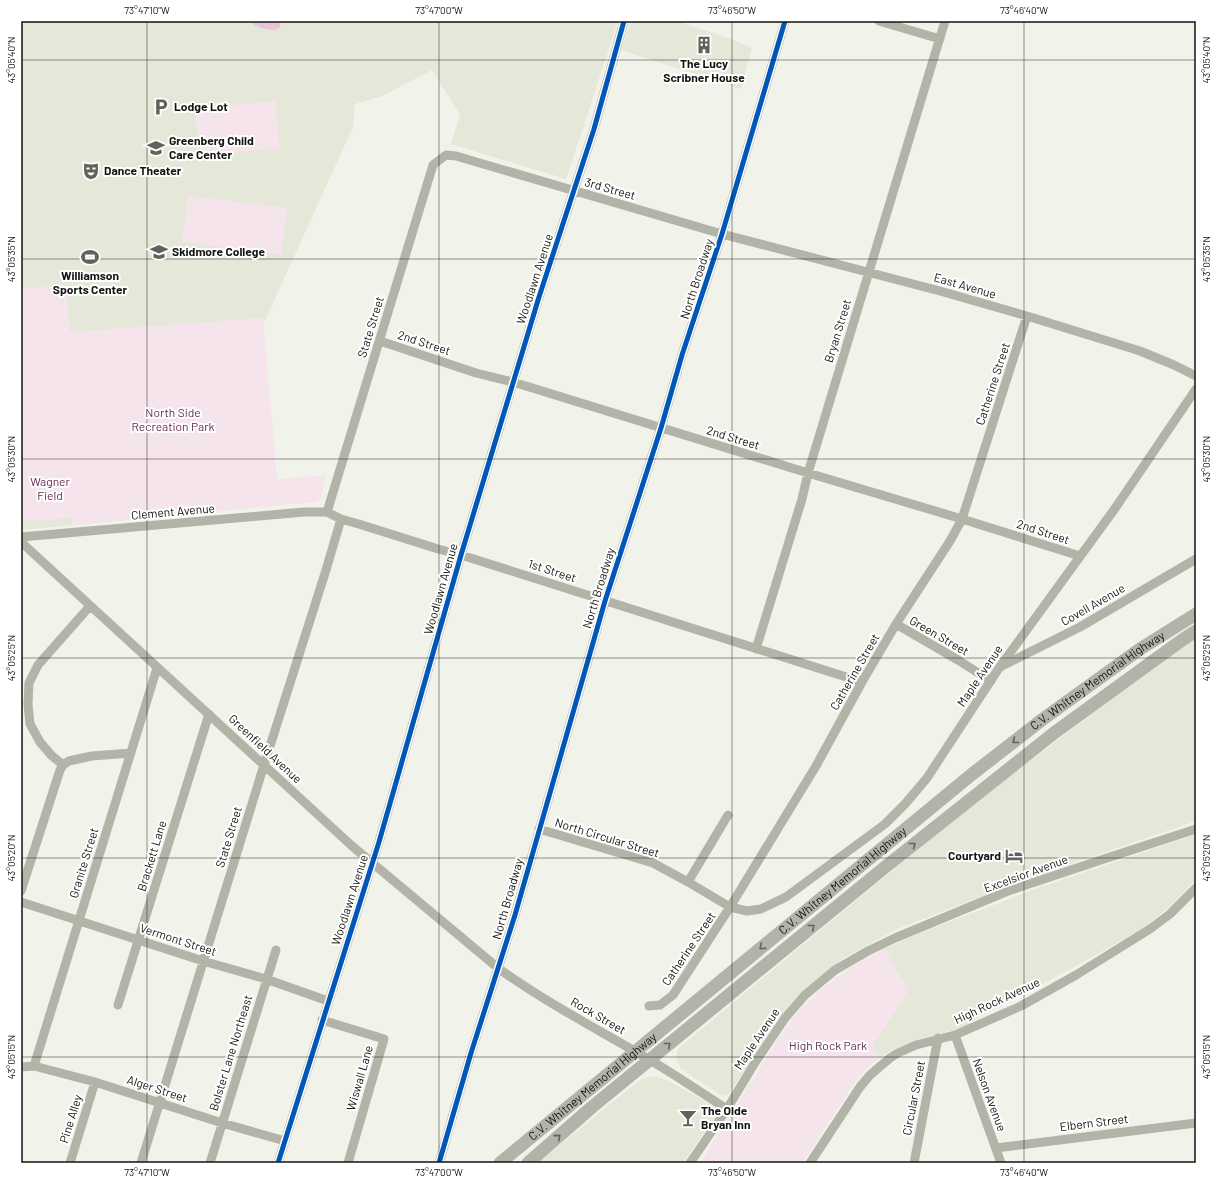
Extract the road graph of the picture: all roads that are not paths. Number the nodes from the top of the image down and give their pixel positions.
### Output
1 (624, 21) edge
2 (785, 21) edge
3 (879, 21) edge
4 (946, 21) edge
5 (940, 39) junction
6 (446, 155) joint
7 (574, 192) junction
8 (722, 234) junction
9 (868, 273) junction
10 (1027, 316) junction
11 (380, 341) junction
12 (1196, 376) edge
13 (514, 382) junction
14 (1196, 389) edge
15 (660, 428) junction
16 (808, 473) junction
17 (327, 512) junction
18 (341, 519) junction
19 (962, 519) junction
20 (21, 537) edge
21 (21, 542) edge
22 (461, 555) junction
23 (1080, 556) junction
24 (1196, 559) edge
25 (606, 600) junction
26 (90, 606) junction
27 (1196, 614) edge
28 (896, 624) junction
29 (1196, 631) edge
30 (756, 649) junction
31 (157, 668) junction
32 (999, 668) junction
33 (990, 681) junction
34 (862, 682) junction
35 (209, 714) junction
36 (131, 753) junction
37 (264, 764) junction
38 (63, 765) junction
39 (728, 815) dead end
40 (539, 829) junction
41 (1196, 829) edge
42 (371, 863) junction
43 (688, 882) junction
44 (1196, 888) edge
45 (21, 891) edge
46 (21, 902) edge
47 (730, 907) junction
48 (79, 921) junction
49 (138, 940) junction
50 (276, 950) dead end
51 (868, 951) joint
52 (203, 961) junction
53 (498, 968) junction
54 (266, 980) junction
55 (328, 1001) junction
56 (118, 1005) dead end
57 (649, 1006) dead end
58 (322, 1020) junction
59 (955, 1035) junction
60 (938, 1038) junction
61 (635, 1051) junction
62 (650, 1060) junction
63 (34, 1066) junction
64 (21, 1067) edge
65 (95, 1082) junction
66 (160, 1103) junction
67 (727, 1109) junction
68 (222, 1123) junction
69 (1196, 1123) edge
70 (285, 1141) junction
71 (996, 1148) junction
72 (70, 1163) edge
73 (141, 1163) edge
74 (210, 1163) edge
75 (278, 1163) edge
76 (348, 1163) edge
77 (440, 1163) edge
78 (500, 1163) edge
79 (528, 1163) edge
80 (690, 1163) edge
81 (810, 1163) edge
82 (914, 1163) edge
83 (1002, 1163) edge

1 - 7 street, Woodlawn Avenue
2 - 8 street, North Broadway
3 - 5 street
4 - 5 street, Bryan Street
5 - 9 street, Bryan Street
6 - 7 street, 3rd Street
6 - 11 street, State Street
7 - 8 street, 3rd Street
7 - 13 street, Woodlawn Avenue
8 - 9 street, East Avenue
8 - 15 street, North Broadway
9 - 10 street, East Avenue
9 - 16 street, Bryan Street
10 - 12 street, East Avenue
10 - 19 street, Catherine Street
11 - 13 street, 2nd Street
11 - 17 street, State Street
13 - 15 street, 2nd Street
13 - 22 street, Woodlawn Avenue
14 - 23 street, Maple Avenue
15 - 16 street, 2nd Street
15 - 25 street, North Broadway
16 - 19 street, 2nd Street
16 - 30 street, Bryan Street
17 - 18 street, 1st Street
17 - 20 street, Clement Avenue
18 - 22 street, 1st Street
18 - 37 street, State Street
19 - 23 street, 2nd Street
19 - 28 street, Catherine Street
21 - 26 street, Greenfield Avenue
22 - 25 street, 1st Street
22 - 42 street, Woodlawn Avenue
23 - 32 street, Maple Avenue
24 - 32 street, Covell Avenue
25 - 30 street, 1st Street
25 - 40 street, North Broadway
26 - 31 street, Greenfield Avenue
26 - 38 street
27 -> 61 highway, C.V. Whitney Memorial Highway
28 - 33 street, Green Street
28 - 34 street, Catherine Street
62 -> 29 highway, C.V. Whitney Memorial Highway
30 - 34 street, 1st Street
31 - 35 street, Greenfield Avenue
31 - 36 street, Granite Street
32 - 33 street, Maple Avenue
33 - 47 street, Maple Avenue
34 - 47 street, Catherine Street
35 - 37 street, Greenfield Avenue
35 - 49 street, Brackett Lane
36 - 38 street
36 - 48 street, Granite Street
37 - 42 street, Greenfield Avenue
37 - 52 street, State Street
38 - 45 street
39 - 43 street
40 - 43 street, North Circular Street
40 - 53 street, North Broadway
41 - 51 street, Excelsior Avenue
42 - 53 street, Greenfield Avenue
42 - 55 street, Woodlawn Avenue
43 - 47 street, North Circular Street
44 - 59 street, High Rock Avenue
46 - 48 street, Vermont Street
47 - 57 street, Catherine Street
48 - 49 street, Vermont Street
48 - 63 street, Granite Street
49 - 52 street, Vermont Street
49 - 56 street, Brackett Lane
50 - 54 street, Bolster Lane Northeast
51 - 67 street, Maple Avenue
52 - 54 street, Vermont Street
52 - 66 street, State Street
53 - 61 street, Rock Street
53 - 77 street, North Broadway
54 - 55 street, Vermont Street
54 - 68 street, Bolster Lane Northeast
55 - 58 street, Woodlawn Avenue
58 - 70 street, Woodlawn Avenue
58 - 76 street, Wiswall Lane
59 - 60 street, High Rock Avenue
59 - 71 street, Nelson Avenue
60 - 81 street, High Rock Avenue
60 - 82 street, Circular Street
61 - 62 street, Rock Street
61 - 78 highway, C.V. Whitney Memorial Highway
62 - 67 street, Rock Street
79 -> 62 highway, C.V. Whitney Memorial Highway
63 - 64 street, Alger Street
63 - 65 street, Alger Street
65 - 66 street, Alger Street
65 - 72 street, Pine Alley
66 - 68 street, Alger Street
66 - 73 street, State Street
67 - 80 street, Maple Avenue
68 - 70 street, Alger Street
68 - 74 street, Bolster Lane Northeast
69 - 71 street, Elbern Street
70 - 75 street, Woodlawn Avenue
71 - 83 street, Nelson Avenue

